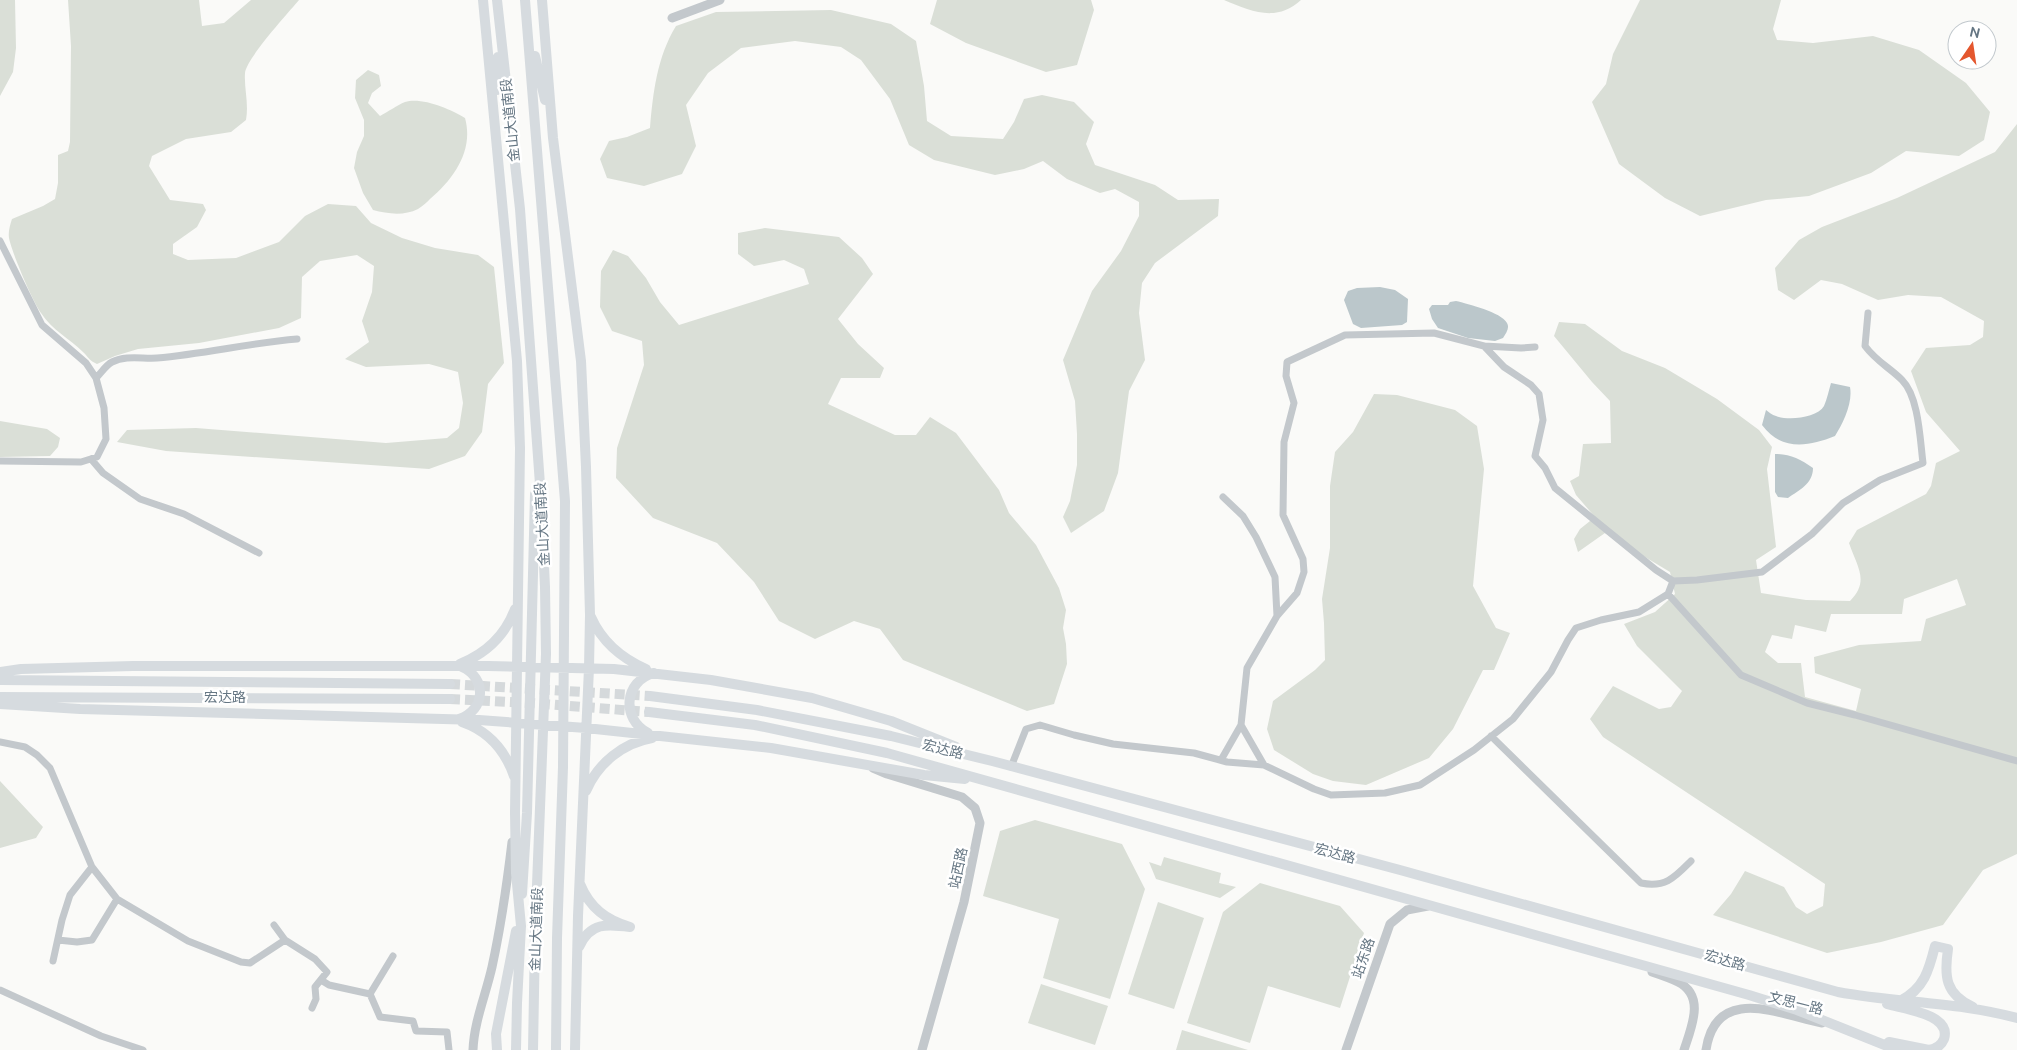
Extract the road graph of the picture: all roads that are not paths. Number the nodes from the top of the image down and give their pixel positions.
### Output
1 (483, 0) edge
2 (497, 0) edge
3 (525, 0) edge
4 (542, 0) edge
5 (720, 0) edge
6 (527, 18) junction
7 (672, 18) dead end
8 (499, 19) junction
9 (496, 131) junction
10 (553, 138) junction
11 (0, 241) edge
12 (1868, 313) dead end
13 (297, 339) dead end
14 (1484, 346) junction
15 (1535, 347) dead end
16 (96, 378) junction
17 (537, 451) junction
18 (91, 459) junction
19 (0, 461) edge
20 (1222, 497) dead end
21 (259, 553) dead end
22 (1674, 580) junction
23 (518, 591) junction
24 (1668, 594) junction
25 (590, 615) junction
26 (1277, 616) junction
27 (456, 666) junction
28 (517, 666) junction
29 (589, 668) junction
30 (0, 672) edge
31 (661, 674) junction
32 (0, 680) edge
33 (450, 684) tunnel mouth
34 (0, 696) edge
35 (650, 696) tunnel mouth
36 (450, 699) tunnel mouth
37 (0, 704) edge
38 (649, 712) tunnel mouth
39 (453, 720) junction
40 (516, 723) junction
41 (1241, 724) junction
42 (586, 728) junction
43 (652, 735) junction
44 (665, 736) junction
45 (1491, 736) junction
46 (0, 742) edge
47 (1221, 760) junction
48 (992, 761) junction
49 (2017, 761) edge
50 (864, 764) junction
51 (1264, 764) junction
52 (1011, 767) junction
53 (987, 780) junction
54 (516, 785) junction
55 (584, 796) junction
56 (515, 813) junction
57 (1691, 861) dead end
58 (92, 867) junction
59 (580, 883) junction
60 (117, 899) junction
61 (1436, 907) junction
62 (274, 925) dead end
63 (58, 940) junction
64 (285, 940) junction
65 (577, 953) junction
66 (393, 956) dead end
67 (54, 961) dead end
68 (1637, 964) junction
69 (321, 980) junction
70 (0, 990) edge
71 (370, 994) junction
72 (1868, 998) junction
73 (1900, 1001) junction
74 (312, 1008) dead end
75 (1978, 1009) junction
76 (2017, 1018) edge
77 (1842, 1028) junction
78 (1857, 1033) junction
79 (1881, 1043) junction
80 (1705, 1047) edge
81 (143, 1050) edge
82 (449, 1050) edge
83 (473, 1050) edge
84 (497, 1050) edge
85 (516, 1050) edge
86 (533, 1050) edge
87 (556, 1050) edge
88 (576, 1050) edge
89 (922, 1050) edge
90 (1346, 1050) edge
91 (1684, 1050) edge
92 (1889, 1050) edge
93 (1897, 1050) edge
94 (1929, 1050) edge

1 - 9 main road
2 - 8 main road, 金山大道南段
3 - 6 main road, 金山大道南段
4 - 10 main road
5 - 7 street
6 - 10 main road
6 - 87 main road, 金山大道南段
8 - 9 main road
8 - 17 main road, 金山大道南段
9 - 23 main road
10 - 25 main road
11 - 16 street
12 - 22 street
13 - 16 street
14 - 15 street
14 - 22 street
14 - 26 street
16 - 18 street
17 - 84 main road
17 - 86 main road, 金山大道南段
18 - 19 street
18 - 21 street
20 - 26 street
22 - 24 street
23 - 27 main road
23 - 28 main road
24 - 45 street
24 - 49 street
25 - 29 main road
25 - 31 main road
26 - 41 street
27 - 28 main road
27 - 30 main road
27 - 39 main road
28 - 29 main road
28 - 40 main road
29 - 31 main road
29 - 42 main road
31 - 43 main road
31 - 48 main road
32 - 33 main road, 宏达路
34 - 36 main road, 宏达路
35 - 48 main road, 宏达路
37 - 39 main road
38 - 53 main road, 宏达路
39 - 40 main road
39 - 54 main road
40 - 42 main road
40 - 54 main road
41 - 47 street
41 - 51 street
42 - 43 main road
42 - 55 main road
43 - 44 main road
44 - 50 main road
44 - 55 main road
45 - 51 street
45 - 57 street
46 - 58 street
47 - 51 street
47 - 52 street
48 - 52 main road, 宏达路
50 - 53 main road
50 - 89 street, 站西路
52 - 72 main road, 宏达路
53 - 61 main road, 宏达路
54 - 56 main road
55 - 59 main road
56 - 83 street
56 - 85 main road
58 - 60 street
58 - 63 street
59 - 65 main road
59 - 65 main road
60 - 63 street
60 - 64 street
61 - 68 main road, 宏达路
61 - 90 street, 站东路
62 - 64 street
63 - 67 street
64 - 69 street
65 - 88 main road
66 - 71 street
68 - 77 main road, 宏达路
68 - 91 street
69 - 71 street
69 - 74 street
70 - 81 street
71 - 82 street
72 - 73 main road, 宏达路
72 - 94 main road
73 - 75 main road, 宏达路
73 - 75 main road
75 - 76 main road, 宏达路
77 - 78 main road, 宏达路
77 - 80 street, 文思一路
78 - 79 main road, 宏达路
78 - 94 main road
79 - 92 main road
79 - 93 main road, 宏达路

